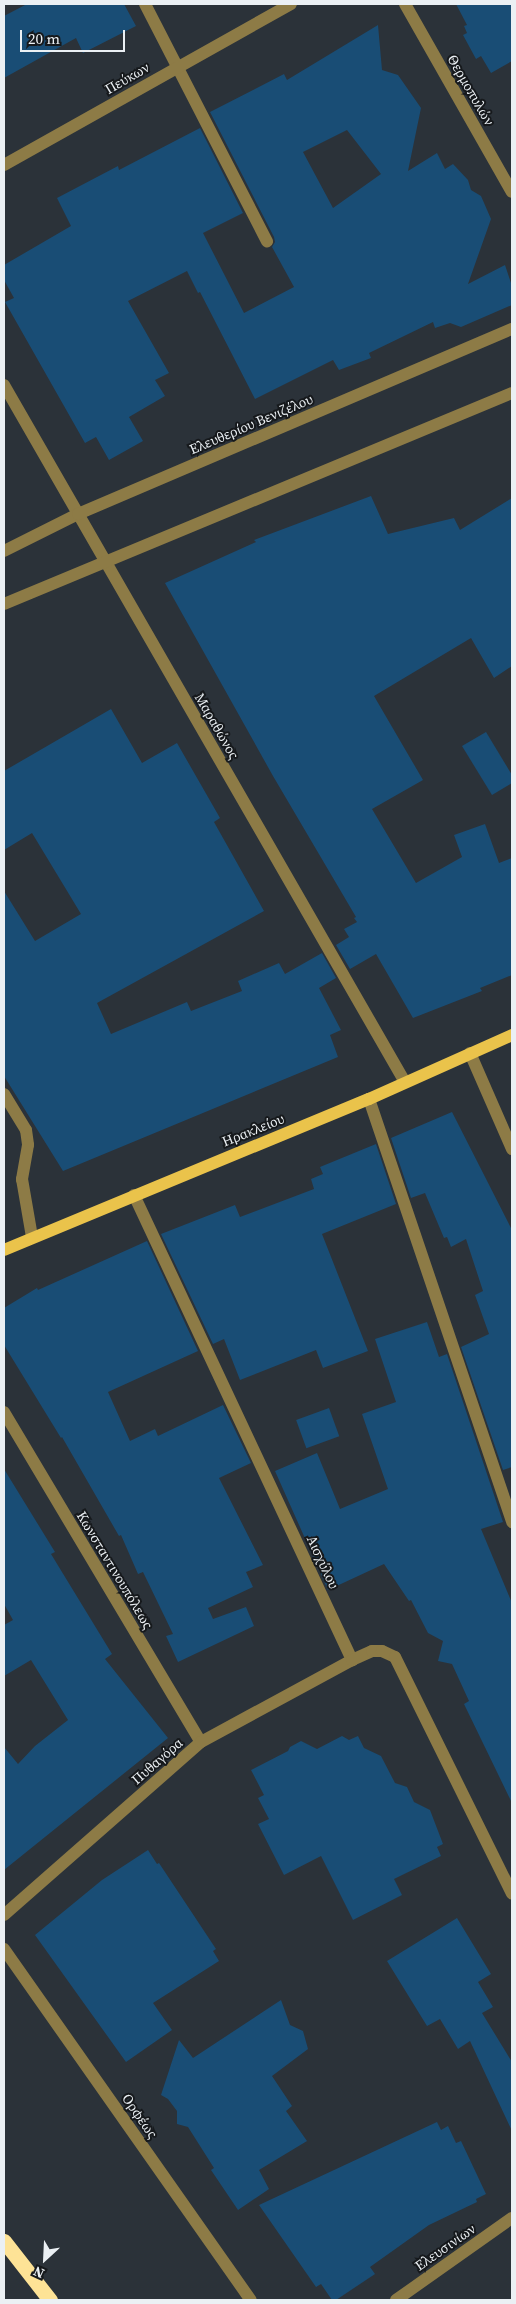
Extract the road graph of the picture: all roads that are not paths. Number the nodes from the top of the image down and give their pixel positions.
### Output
1 (145, 4) edge
2 (291, 4) edge
3 (404, 4) edge
4 (176, 67) junction
5 (4, 165) edge
6 (512, 192) edge
7 (267, 241) dead end
8 (512, 329) edge
9 (4, 385) edge
10 (512, 393) edge
11 (78, 514) junction
12 (4, 551) edge
13 (106, 562) junction
14 (4, 604) edge
15 (512, 1035) edge
16 (470, 1054) junction
17 (405, 1082) junction
18 (4, 1094) edge
19 (369, 1099) junction
20 (512, 1149) edge
21 (134, 1195) junction
22 (32, 1237) junction
23 (4, 1250) edge
24 (4, 1412) edge
25 (512, 1522) edge
26 (352, 1660) junction
27 (201, 1742) junction
28 (512, 1894) edge
29 (4, 1915) edge
30 (4, 1949) edge
31 (512, 2218) edge
32 (4, 2241) edge
33 (50, 2300) edge
34 (251, 2300) edge
35 (396, 2300) edge

1 - 4 street
2 - 4 street, Πεύκων
3 - 6 street, Θερμοπυλών
4 - 5 street, Πεύκων
4 - 7 street
8 - 11 street, Ελευθερίου Βενιζέλου
9 - 11 street, Μαραθώνος
10 - 13 street
11 - 12 street, Ελευθερίου Βενιζέλου
11 - 13 street, Μαραθώνος
13 - 14 street
13 - 17 street, Μαραθώνος
15 - 16 main road, Ηρακλείου
16 - 17 main road, Ηρακλείου
16 - 20 street
17 - 19 main road, Ηρακλείου
18 - 22 street
19 - 21 main road, Ηρακλείου
19 - 25 street
21 - 22 main road, Ηρακλείου
21 - 26 street, Αισχύλου
22 - 23 main road, Ηρακλείου
24 - 27 street, Κωνσταντινουπόλεως
26 - 27 street, Πυθαγόρα
26 - 28 street
27 - 29 street, Πυθαγόρα
30 - 34 street, Ορφέως
31 - 35 street, Ελευσινίων
32 - 33 highway

